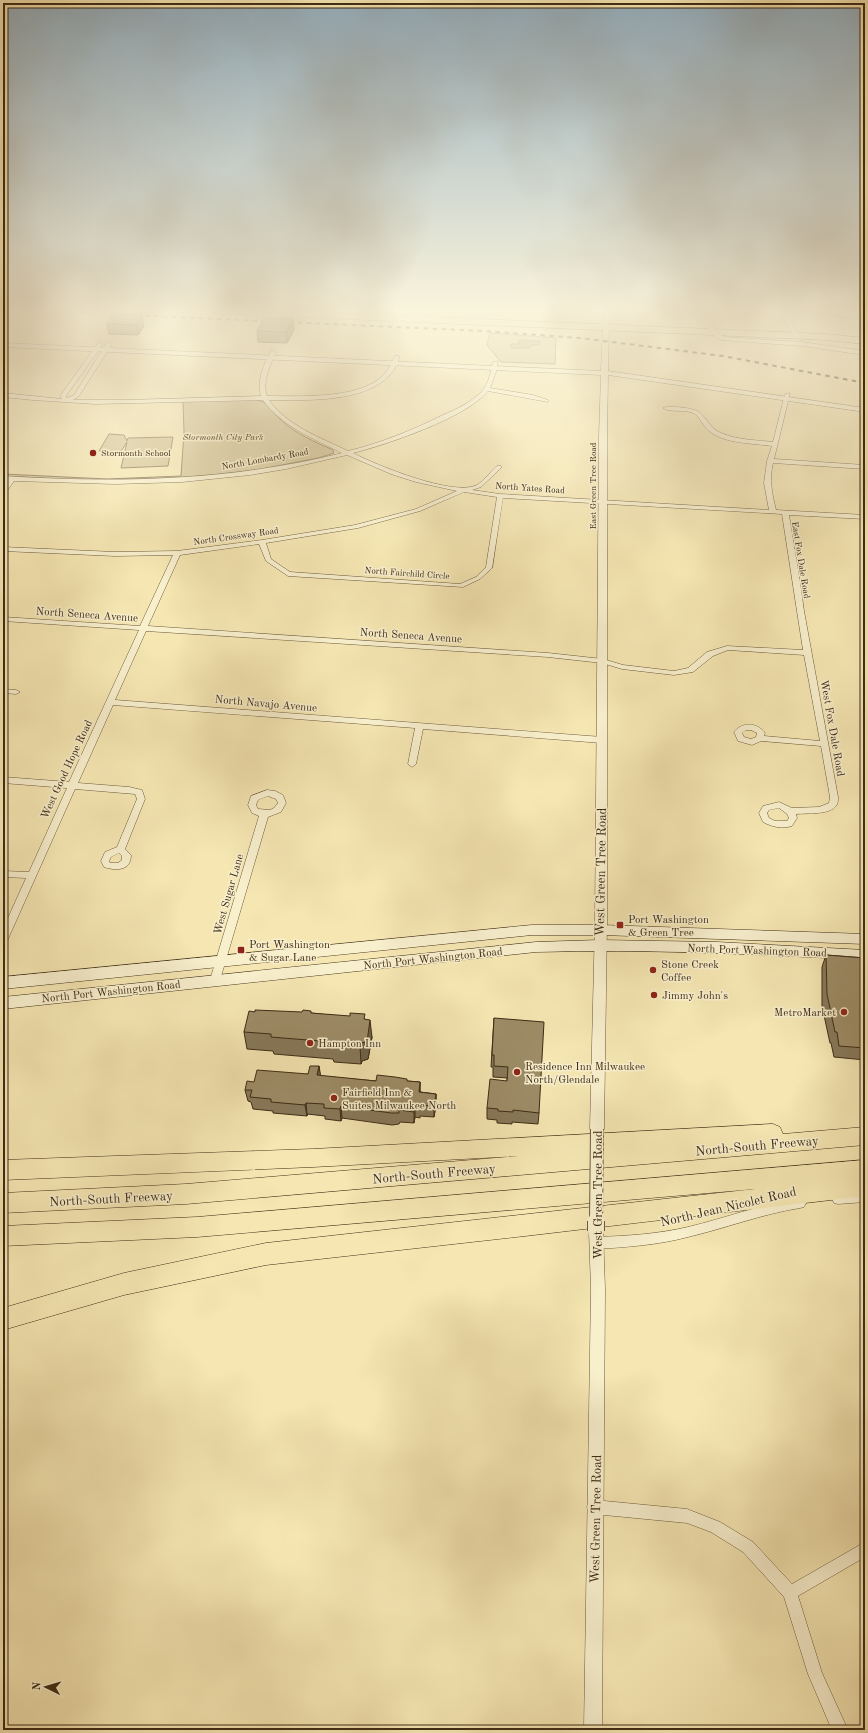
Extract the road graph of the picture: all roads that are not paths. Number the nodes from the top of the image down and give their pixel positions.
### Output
1 (67, 391) edge
2 (79, 391) edge
3 (264, 391) edge
4 (351, 391) edge
5 (485, 391) edge
6 (498, 391) edge
7 (605, 391) edge
8 (750, 391) edge
9 (3, 395) edge
10 (788, 396) junction
11 (265, 398) junction
12 (66, 401) junction
13 (546, 401) dead end
14 (865, 405) edge
15 (666, 408) dead end
16 (865, 410) edge
17 (774, 444) junction
18 (346, 453) junction
19 (770, 461) junction
20 (499, 467) dead end
21 (865, 467) edge
22 (3, 478) edge
23 (13, 478) junction
24 (464, 490) junction
25 (3, 493) edge
26 (500, 496) junction
27 (603, 502) junction
28 (773, 512) junction
29 (785, 513) junction
30 (865, 517) edge
31 (262, 542) junction
32 (3, 549) edge
33 (177, 553) junction
34 (800, 611) joint
35 (3, 619) edge
36 (142, 629) junction
37 (808, 652) junction
38 (603, 661) junction
39 (3, 691) edge
40 (16, 692) dead end
41 (110, 702) junction
42 (419, 727) junction
43 (760, 738) dead end
44 (602, 740) junction
45 (825, 744) junction
46 (412, 764) dead end
47 (3, 780) edge
48 (72, 785) junction
49 (790, 811) dead end
50 (264, 814) dead end
51 (120, 850) dead end
52 (3, 874) edge
53 (30, 875) junction
54 (12, 919) junction
55 (3, 930) edge
56 (532, 930) junction
57 (601, 930) junction
58 (3, 939) edge
59 (865, 939) edge
60 (600, 945) junction
61 (536, 946) junction
62 (301, 953) junction
63 (865, 955) edge
64 (221, 961) junction
65 (299, 972) junction
66 (215, 980) junction
67 (3, 983) edge
68 (3, 1003) edge
69 (865, 1130) edge
70 (865, 1136) edge
71 (3, 1170) edge
72 (865, 1170) edge
73 (865, 1186) edge
74 (865, 1197) edge
75 (3, 1202) edge
76 (3, 1236) edge
77 (597, 1237) junction
78 (3, 1319) edge
79 (594, 1507) junction
80 (865, 1549) edge
81 (790, 1593) junction
82 (593, 1730) edge
83 (840, 1730) edge

1 - 12 street
2 - 12 street
3 - 11 street
4 - 11 street
5 - 18 street, North Lombardy Road
6 - 13 street
7 - 27 street, East Green Tree Road
8 - 10 street
9 - 12 street
10 - 14 street
10 - 16 street
10 - 17 street
11 - 12 street
11 - 18 street, North Yates Road
15 - 17 street
17 - 19 street
18 - 23 street, North Lombardy Road
18 - 24 street, North Yates Road
19 - 21 street
19 - 28 street
20 - 24 street, North Crossway Road
22 - 23 street, North Lombardy Road
23 - 25 street
24 - 26 street, North Yates Road
24 - 31 street, North Crossway Road
26 - 27 street, North Yates Road
26 - 31 street, North Fairchild Circle
27 - 28 street, North Yates Road
27 - 38 street, East Green Tree Road
28 - 29 street, North Yates Road
29 - 30 street, North Yates Road
29 - 34 street, East Fox Dale Road
31 - 33 street, North Crossway Road
32 - 33 street, North Crossway Road
33 - 36 street, West Good Hope Road
34 - 37 street, West Fox Dale Road
35 - 36 street, North Seneca Avenue
36 - 38 street, North Seneca Avenue
36 - 41 street, West Good Hope Road
37 - 38 street, North Seneca Avenue
37 - 45 street, West Fox Dale Road
38 - 44 street, West Green Tree Road
39 - 40 street
41 - 42 street, North Navajo Avenue
41 - 48 street, West Good Hope Road
42 - 44 street, North Navajo Avenue
42 - 46 street
43 - 45 street
44 - 57 street, West Green Tree Road
45 - 49 street, West Fox Dale Road
47 - 48 street
48 - 51 street
48 - 53 street, West Good Hope Road
50 - 64 street, West Sugar Lane
52 - 53 street
53 - 54 street, West Good Hope Road
54 - 55 street, West Good Hope Road
54 - 58 street, West Good Hope Road
56 - 57 main road, North Port Washington Road
56 - 61 main road
56 - 62 main road, North Port Washington Road
57 - 59 main road, North Port Washington Road
57 - 60 street, West Green Tree Road
60 - 61 main road, North Port Washington Road
60 - 63 main road, North Port Washington Road
60 - 77 street, West Green Tree Road, bridge
61 - 65 main road, North Port Washington Road
62 - 64 main road, North Port Washington Road
62 - 65 main road
64 - 66 street, West Sugar Lane
64 - 67 main road, North Port Washington Road
65 - 66 main road, North Port Washington Road
66 - 68 main road, North Port Washington Road
69 - 71 highway
70 - 75 highway, North-South Freeway
72 - 76 highway
73 - 78 highway
74 - 77 street, North Jean Nicolet Road
77 - 79 street, West Green Tree Road
79 - 81 street
79 - 82 street, West Green Tree Road
80 - 81 street
81 - 83 street

